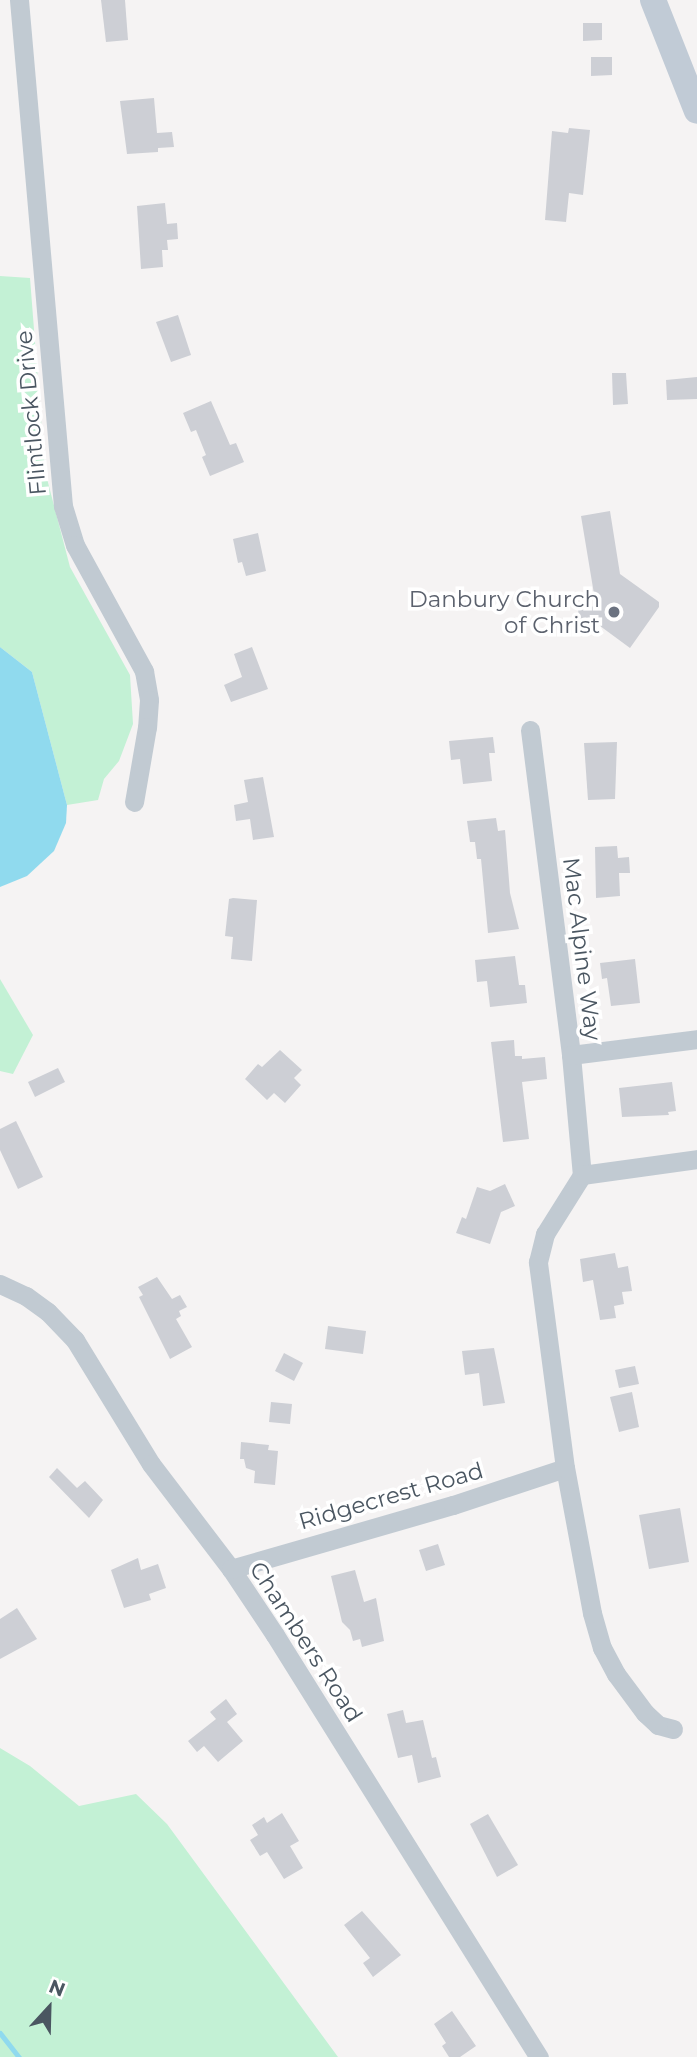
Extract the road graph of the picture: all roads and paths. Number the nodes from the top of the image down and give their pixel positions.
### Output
1 (19, 0) edge
2 (653, 0) edge
3 (697, 111) edge
4 (530, 730) dead end
5 (134, 802) dead end
6 (697, 1039) edge
7 (571, 1055) junction
8 (697, 1158) edge
9 (582, 1175) junction
10 (0, 1284) edge
11 (565, 1468) junction
12 (231, 1569) junction
13 (673, 1729) dead end
14 (539, 2057) edge

1 - 5 street, Flintlock Drive
2 - 3 main road
4 - 7 street, Mac Alpine Way
6 - 7 street
7 - 9 street, Mac Alpine Way
8 - 9 street
9 - 11 street
10 - 12 street, Chambers Road
11 - 12 street, Ridgecrest Road
11 - 13 street
12 - 14 street, Chambers Road

